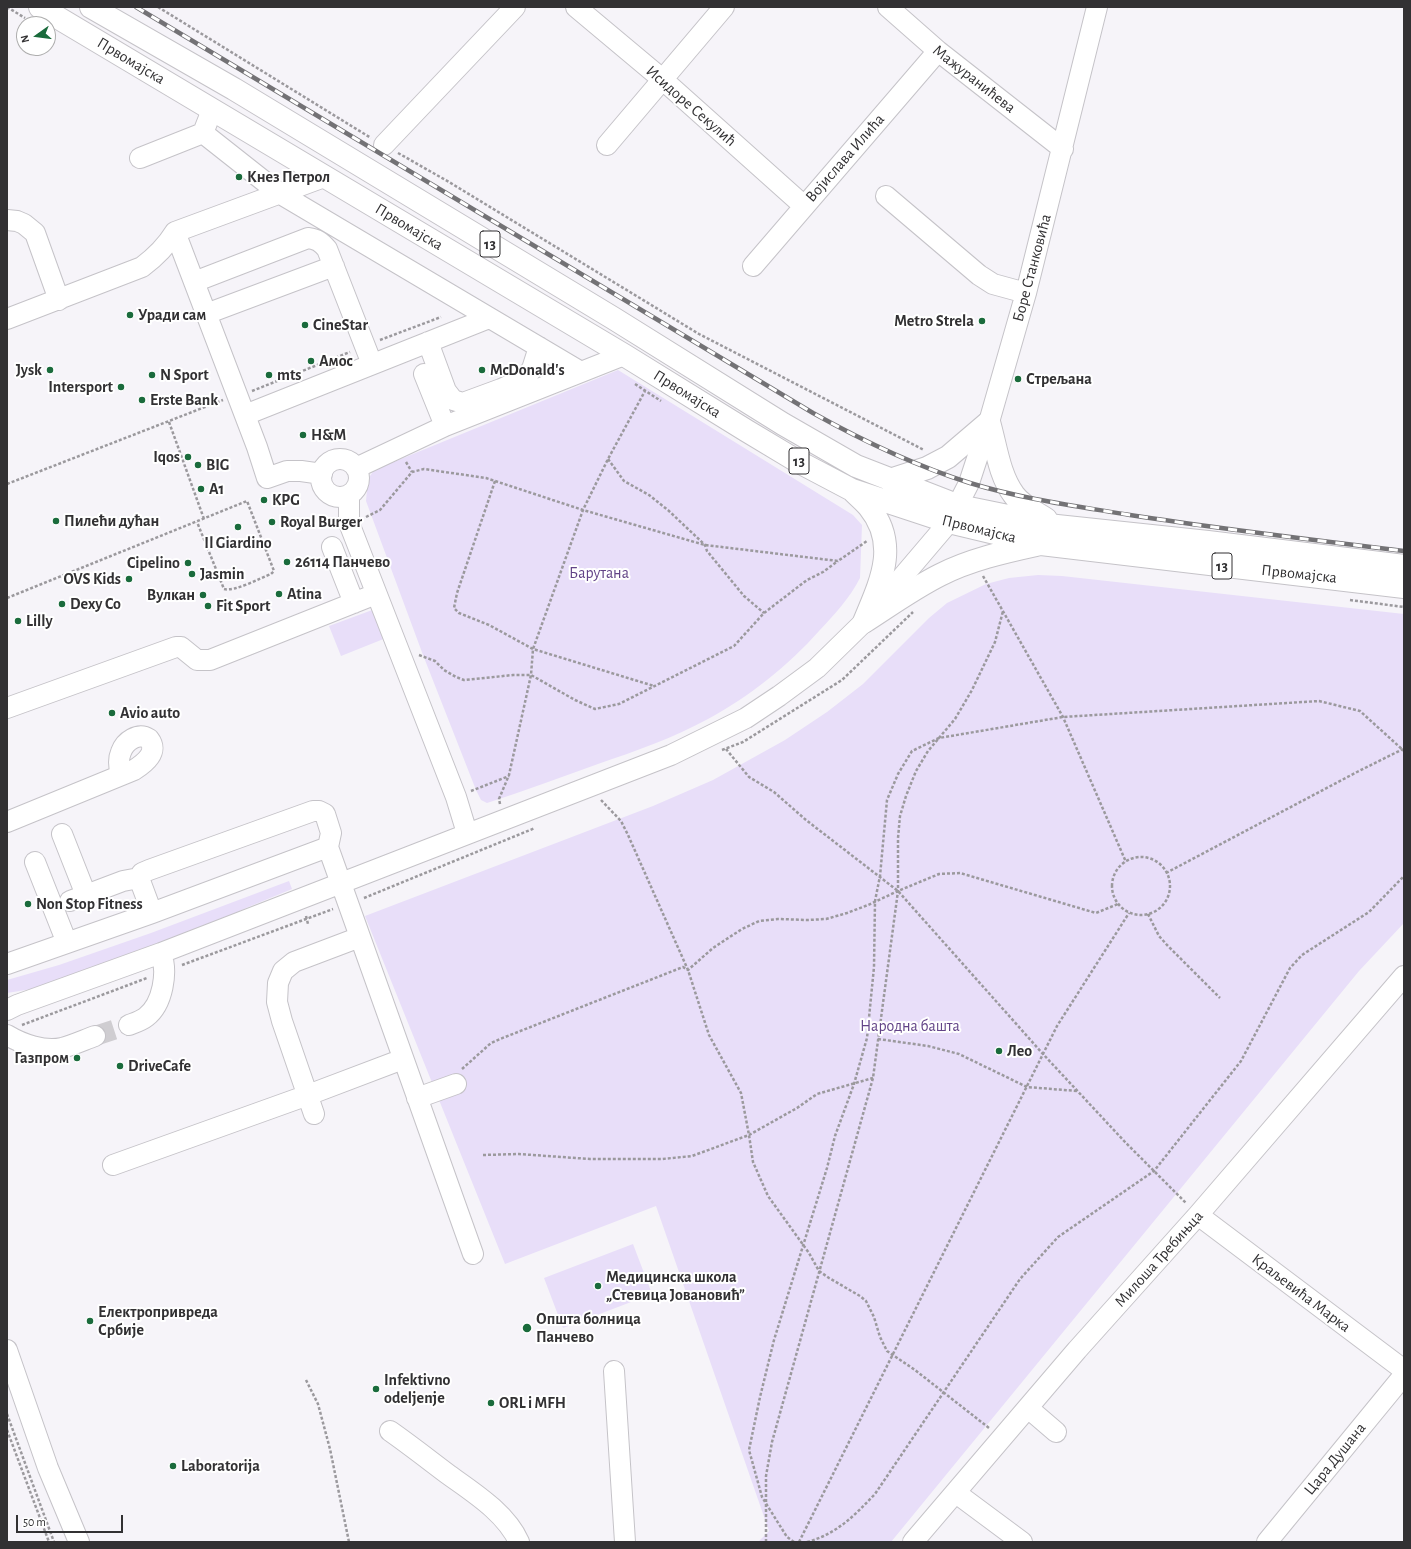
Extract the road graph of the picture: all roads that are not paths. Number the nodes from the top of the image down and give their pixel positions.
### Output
1 (91, 7) edge
2 (515, 7) edge
3 (576, 7) edge
4 (724, 7) edge
5 (888, 7) edge
6 (1097, 7) edge
7 (35, 14) edge
8 (938, 51) junction
9 (662, 80) junction
10 (212, 110) junction
11 (203, 133) junction
12 (384, 145) road end
13 (607, 145) dead end
14 (1062, 149) junction
15 (140, 158) dead end
16 (324, 177) junction
17 (279, 193) junction
18 (886, 196) dead end
19 (804, 206) junction
20 (7, 220) edge
21 (175, 232) junction
22 (334, 266) junction
23 (752, 266) dead end
24 (194, 282) junction
25 (1026, 293) junction
26 (59, 300) junction
27 (206, 314) junction
28 (489, 318) junction
29 (7, 319) edge
30 (421, 345) junction
31 (539, 347) junction
32 (624, 355) junction
33 (372, 364) junction
34 (581, 372) junction
35 (245, 415) junction
36 (989, 422) junction
37 (445, 426) junction
38 (356, 468) junction
39 (322, 474) junction
40 (890, 480) junction
41 (852, 490) junction
42 (349, 495) junction
43 (954, 514) junction
44 (1057, 526) junction
45 (1041, 544) junction
46 (332, 547) dead end
47 (1404, 566) edge
48 (1404, 587) edge
49 (376, 594) junction
50 (354, 603) junction
51 (864, 622) junction
52 (7, 708) edge
53 (121, 775) dead end
54 (7, 822) edge
55 (467, 833) junction
56 (62, 834) dead end
57 (328, 847) junction
58 (35, 862) dead end
59 (139, 878) junction
60 (341, 884) junction
61 (152, 912) junction
62 (360, 937) junction
63 (67, 943) junction
64 (161, 953) junction
65 (7, 964) edge
66 (1404, 976) edge
67 (10, 1007) edge
68 (129, 1025) tunnel mouth
69 (7, 1035) edge
70 (95, 1036) tunnel mouth
71 (403, 1059) junction
72 (456, 1077) road end
73 (308, 1095) junction
74 (417, 1098) junction
75 (314, 1114) dead end
76 (113, 1165) dead end
77 (1198, 1215) junction
78 (473, 1254) dead end
79 (7, 1350) edge
80 (1404, 1370) edge
81 (614, 1371) dead end
82 (1404, 1375) edge
83 (1028, 1408) junction
84 (390, 1431) dead end
85 (1056, 1432) dead end
86 (956, 1493) junction
87 (78, 1542) edge
88 (519, 1542) edge
89 (625, 1542) edge
90 (913, 1542) edge
91 (1022, 1542) edge
92 (1267, 1542) edge

1 - 40 main road, Првомајска / 13
2 - 12 street
3 - 9 street, Исидоре Секулић
4 - 9 street
5 - 8 street, Мажуранићева
6 - 14 street, Боре Станковића
7 - 10 main road, Првомајска / 13
8 - 14 street, Мажуранићева
8 - 19 street, Војислава Илића
9 - 13 street
9 - 19 street, Исидоре Секулић
10 - 11 street
10 - 16 main road, Првомајска / 13
11 - 15 street
11 - 17 street
14 - 25 street, Боре Станковића
16 - 17 street
16 - 32 main road, Првомајска / 13
17 - 21 street
17 - 28 street
18 - 25 street
19 - 23 street, Војислава Илића
20 - 26 street
21 - 24 street
21 - 26 street
22 - 24 street
22 - 27 street
22 - 33 street
24 - 27 street
25 - 36 street, Боре Станковића
26 - 29 street
27 - 35 street
28 - 30 street
28 - 31 street
30 - 31 street
30 - 33 street
30 - 37 street
31 - 34 street
32 - 34 street
32 - 41 main road, Првомајска / 13
33 - 35 street
34 - 37 street
35 - 39 street
36 - 40 main road
36 - 43 street, Боре Станковића
36 - 44 main road
37 - 38 street
38 - 39 street
38 - 42 street
39 - 42 street
40 - 43 main road, Првомајска / 13
41 - 43 main road, Првомајска / 13
41 - 51 main road
42 - 49 street
43 - 44 main road, Првомајска / 13
43 - 45 main road, Првомајска / 13
43 - 51 street, Боре Станковића
44 - 47 main road, Првомајска / 13
45 - 48 main road, Првомајска / 13
45 - 51 main road
46 - 50 street
49 - 50 street
49 - 55 street
50 - 52 street
51 - 55 street, Боре Станковића
53 - 54 street
55 - 60 street, Боре Станковића
56 - 59 street
57 - 59 street
57 - 60 street
57 - 61 street
58 - 63 street
59 - 61 street
60 - 62 street
60 - 64 street, Боре Станковића
61 - 63 street
62 - 71 street
62 - 73 street
63 - 65 street
64 - 67 street, Боре Станковића
64 - 68 street
66 - 77 street, Милоша Требињца
69 - 70 street
71 - 73 street
71 - 74 street
72 - 74 street
73 - 75 street
73 - 76 street
74 - 78 street
77 - 80 street, Краљевића Марка
77 - 83 street, Милоша Требињца
79 - 87 street
81 - 89 street
82 - 92 street, Цара Душана
83 - 85 street
83 - 86 street, Милоша Требињца
84 - 88 street
86 - 90 street, Милоша Требињца
86 - 91 street

